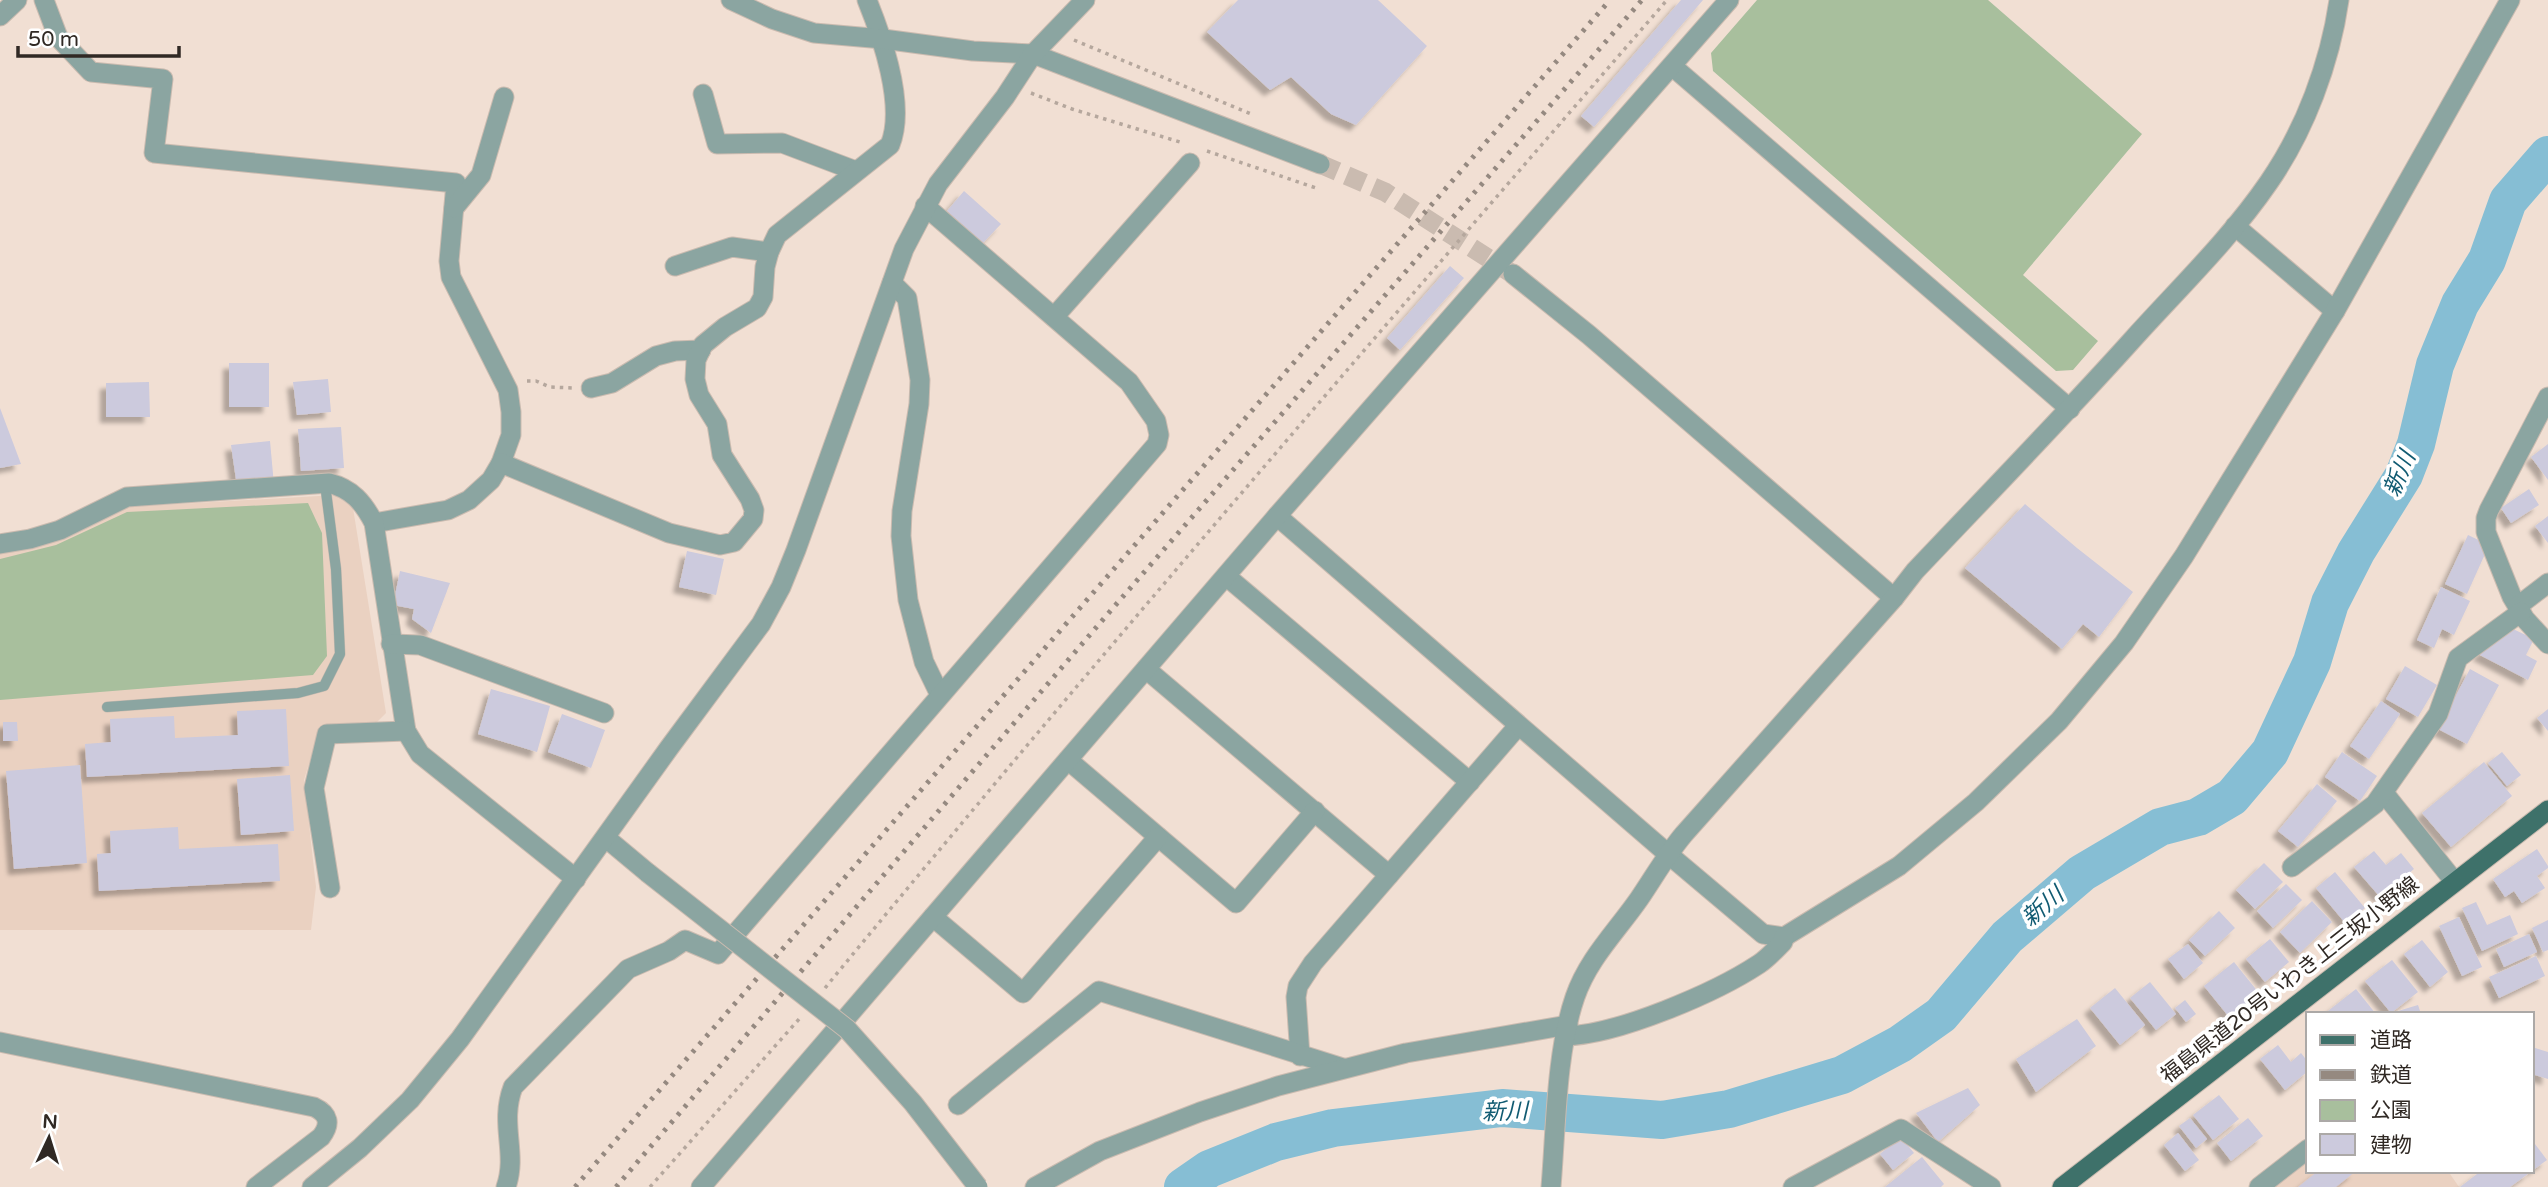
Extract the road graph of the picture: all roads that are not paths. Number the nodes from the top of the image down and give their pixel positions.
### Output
1 (17, 0) edge
2 (44, 0) edge
3 (730, 0) edge
4 (867, 0) edge
5 (1085, 0) edge
6 (1729, 0) edge
7 (2339, 0) edge
8 (2510, 0) edge
9 (0, 16) edge
10 (883, 39) junction
11 (1033, 54) junction
12 (1672, 66) junction
13 (703, 94) dead end
14 (504, 97) dead end
15 (1194, 153) road end
16 (1320, 164) tunnel mouth
17 (856, 171) junction
18 (925, 206) junction
19 (454, 208) junction
20 (2235, 226) junction
21 (769, 252) junction
22 (676, 265) dead end
23 (1513, 274) tunnel mouth
24 (892, 283) junction
25 (2335, 311) junction
26 (1054, 317) junction
27 (701, 349) junction
28 (592, 388) road end
29 (2548, 397) edge
30 (2070, 409) junction
31 (501, 463) junction
32 (325, 484) junction
33 (1277, 516) junction
34 (374, 523) junction
35 (0, 544) edge
36 (1226, 576) junction
37 (2548, 583) edge
38 (1894, 598) junction
39 (2519, 609) junction
40 (391, 644) junction
41 (2548, 644) edge
42 (1146, 669) junction
43 (940, 695) junction
44 (107, 707) dead end
45 (604, 713) dead end
46 (1518, 726) junction
47 (406, 731) junction
48 (1068, 760) junction
49 (1469, 782) junction
50 (2385, 793) junction
51 (2548, 810) edge
52 (1315, 811) junction
53 (1158, 837) junction
54 (606, 838) junction
55 (1668, 854) junction
56 (2292, 867) dead end
57 (1390, 875) junction
58 (576, 879) junction
59 (2454, 881) junction
60 (330, 888) dead end
61 (933, 917) junction
62 (1784, 937) junction
63 (1565, 1037) junction
64 (0, 1042) edge
65 (1300, 1056) junction
66 (1344, 1069) junction
67 (958, 1105) dead end
68 (2306, 1151) edge
69 (256, 1187) edge
70 (313, 1187) edge
71 (506, 1187) edge
72 (701, 1187) edge
73 (978, 1187) edge
74 (1035, 1187) edge
75 (1551, 1187) edge
76 (1793, 1187) edge
77 (1991, 1187) edge
78 (2062, 1187) edge
79 (2259, 1187) edge

1 - 9 street
2 - 19 street
3 - 10 street
4 - 10 street
5 - 11 street
6 - 12 street
7 - 20 street
8 - 25 street
10 - 11 street
10 - 17 street
11 - 16 street
11 - 18 street
12 - 30 street
12 - 33 street
13 - 17 street
14 - 19 street
15 - 26 street
17 - 21 street
18 - 24 street
18 - 26 street
19 - 31 street
20 - 25 street
20 - 30 street
21 - 22 street
21 - 27 street
23 - 38 street
24 - 43 street
24 - 54 street
25 - 62 street
26 - 43 street
27 - 28 street
27 - 31 street
29 - 39 street
30 - 38 street
31 - 34 street
32 - 34 street
32 - 35 street
32 - 44 lane
33 - 36 street
33 - 46 street
34 - 40 street
36 - 42 street
36 - 49 street
37 - 39 street
38 - 55 street
39 - 41 street
39 - 50 street
40 - 45 street
40 - 47 street
42 - 48 street
42 - 52 street
43 - 71 street
46 - 49 street
46 - 55 street
47 - 58 street
47 - 60 street
48 - 53 street
48 - 61 street
49 - 57 street
50 - 56 street
50 - 59 street
51 - 59 main road, 福島県道20号いわき上三坂小野線
52 - 53 street
52 - 57 street
53 - 61 street
54 - 58 street
54 - 73 street, bridge
55 - 62 street
55 - 63 street
57 - 65 street
58 - 70 street
59 - 78 main road, 福島県道20号いわき上三坂小野線
61 - 72 street
62 - 63 street
63 - 66 street
63 - 75 street
64 - 69 street
65 - 66 street
65 - 67 street
66 - 74 street
68 - 79 street
76 - 77 street

